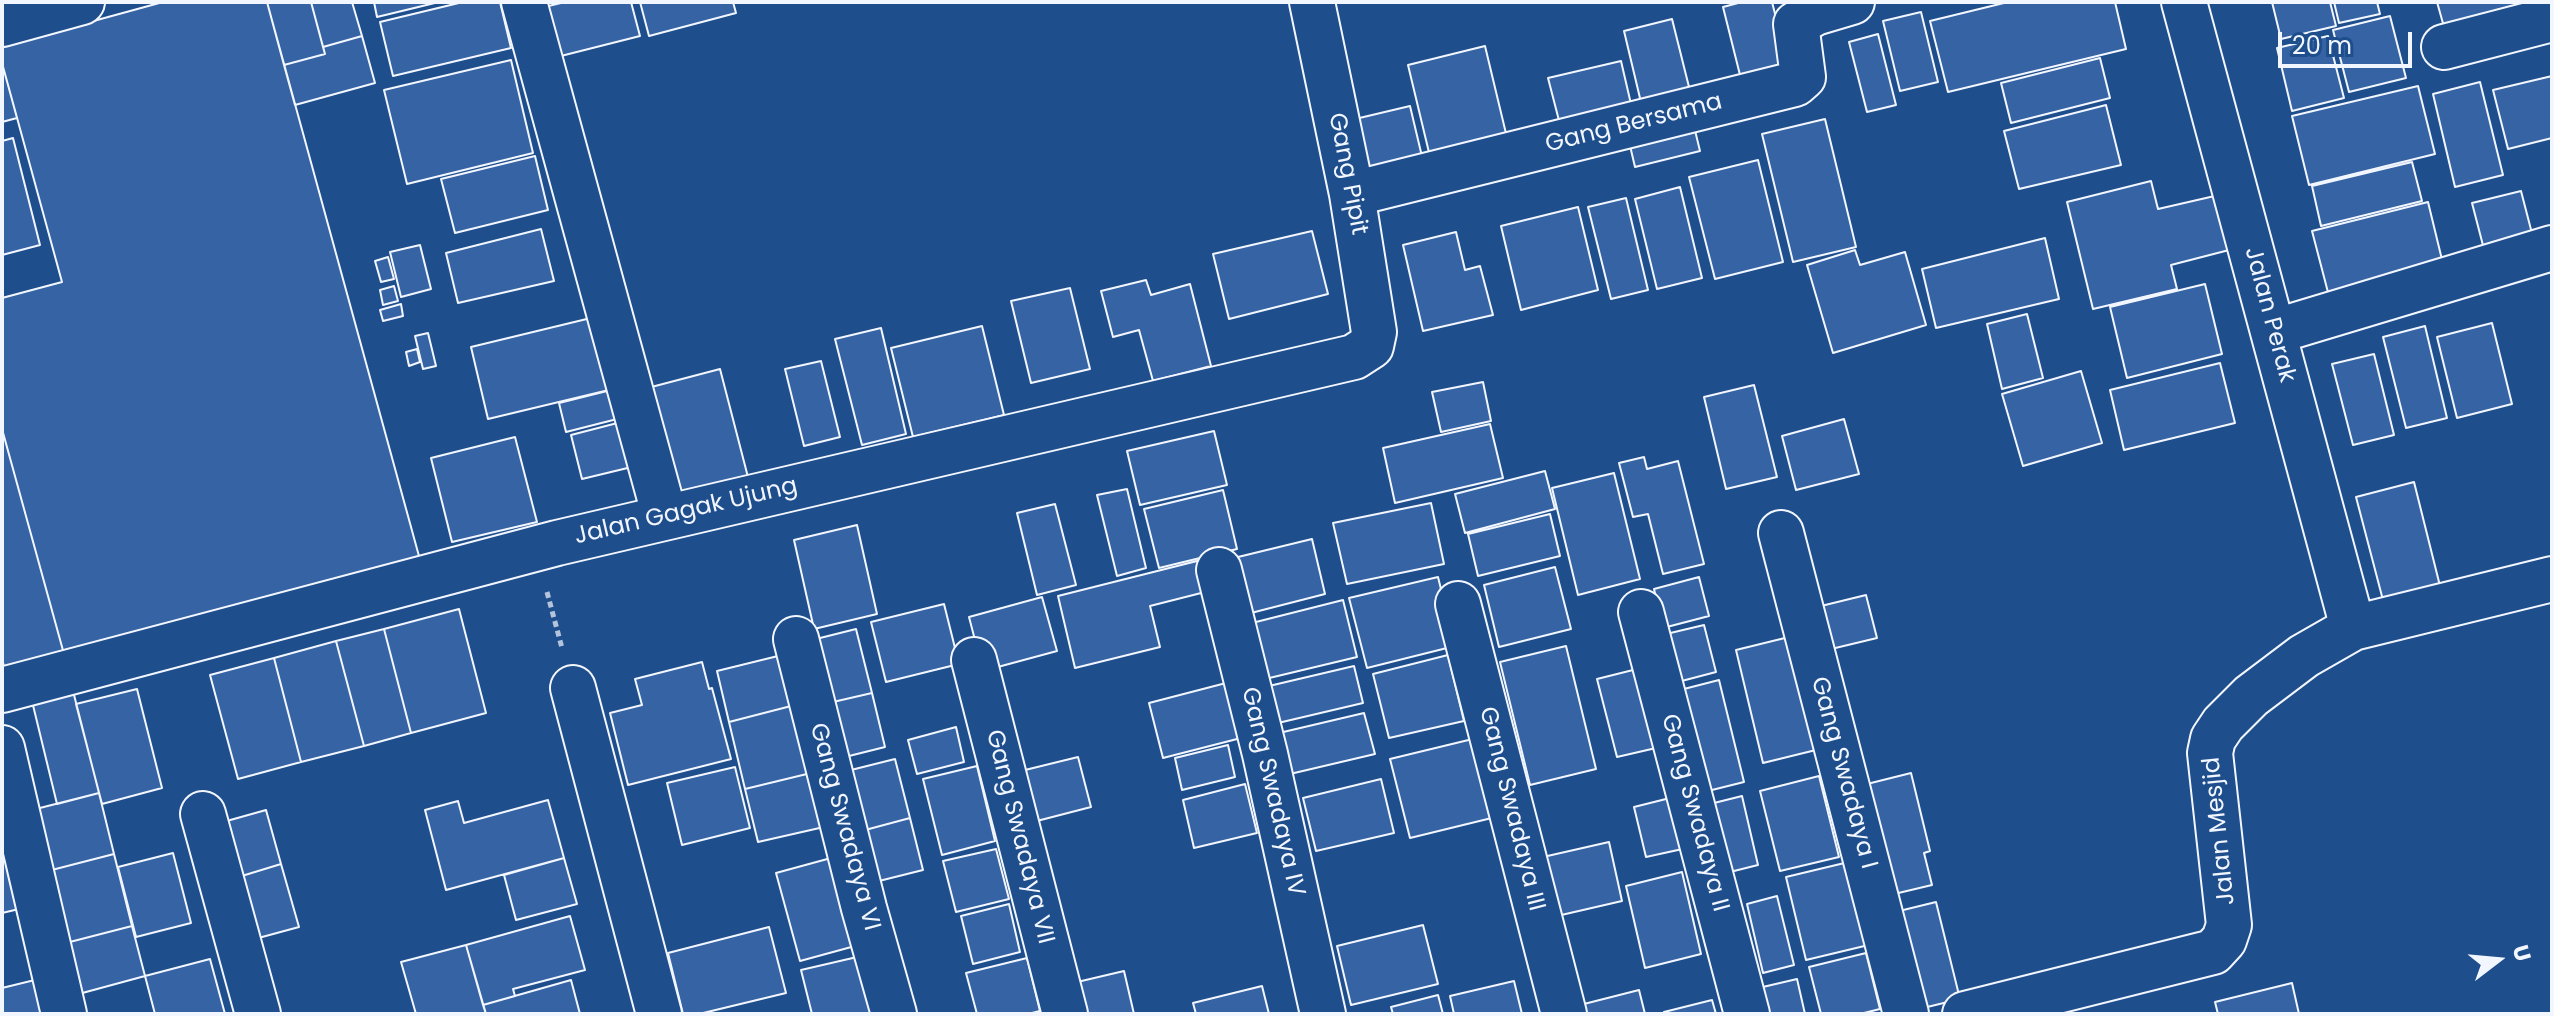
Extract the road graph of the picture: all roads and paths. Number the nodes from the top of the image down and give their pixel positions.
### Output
1 (82, 2) edge
2 (524, 2) edge
3 (1312, 2) edge
4 (1852, 2) edge
5 (2184, 2) edge
6 (2552, 19) edge
7 (2, 24) edge
8 (2444, 47) dead end
9 (1352, 194) junction
10 (2552, 248) edge
11 (2273, 332) junction
12 (1371, 346) joint
13 (665, 517) junction
14 (1781, 533) dead end
15 (535, 550) junction
16 (1219, 570) dead end
17 (2552, 579) edge
18 (1458, 604) dead end
19 (1641, 612) dead end
20 (2353, 628) junction
21 (796, 639) dead end
22 (974, 660) dead end
23 (573, 688) joint
24 (2, 690) edge
25 (2, 748) edge
26 (203, 814) dead end
27 (64, 1014) edge
28 (258, 1014) edge
29 (659, 1014) edge
30 (894, 1014) edge
31 (1065, 1014) edge
32 (1323, 1014) edge
33 (1564, 1014) edge
34 (1747, 1014) edge
35 (1906, 1014) edge
36 (1965, 1014) edge

1 - 7 street
2 - 13 street
3 - 9 street, Gang Pipit
4 - 9 street, Gang Bersama
5 - 11 street, Jalan Perak
6 - 8 street
9 - 12 street, Gang Pipit
10 - 11 street
11 - 20 street, Jalan Perak
12 - 13 street, Jalan Gagak Ujung
13 - 15 street, Jalan Gagak Ujung
14 - 35 street, Gang Swadaya I
15 - 23 path
15 - 24 street, Jalan Gagak Ujung
16 - 32 street, Gang Swadaya IV
17 - 20 street, Jalan Mesjid
18 - 33 street, Gang Swadaya III
19 - 34 street, Gang Swadaya II
20 - 36 street, Jalan Mesjid
21 - 30 street, Gang Swadaya VI
22 - 31 street, Gang Swadaya VII
23 - 29 street
25 - 27 street
26 - 28 street

